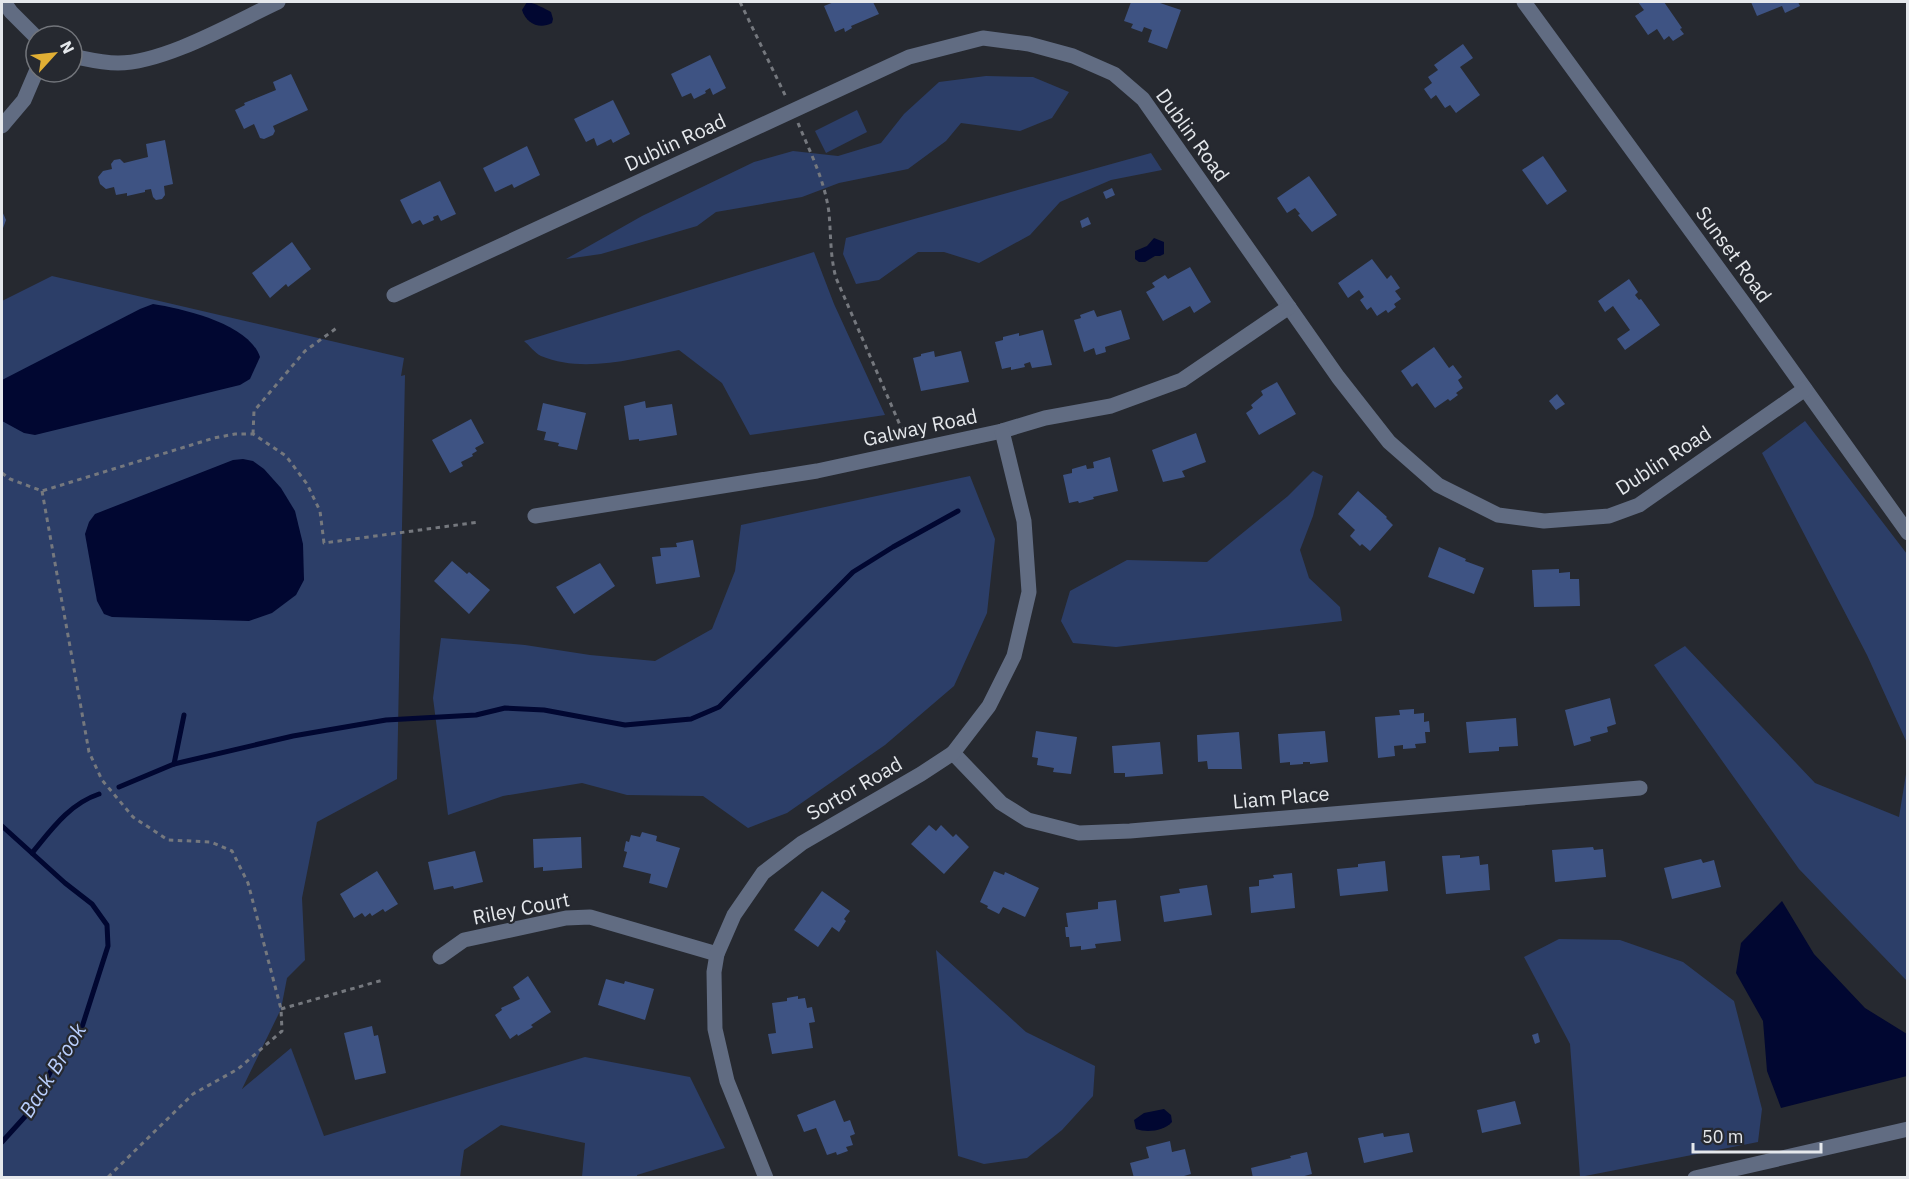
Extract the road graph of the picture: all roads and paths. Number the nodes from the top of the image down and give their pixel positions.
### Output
1 (4, 2) edge
2 (278, 2) edge
3 (741, 2) edge
4 (1524, 2) edge
5 (24, 25) edge
6 (84, 58) edge
7 (31, 84) edge
8 (788, 100) dead end
9 (797, 122) dead end
10 (2, 126) edge
11 (394, 295) dead end
12 (1289, 307) junction
13 (338, 327) dead end
14 (1805, 389) junction
15 (1002, 431) junction
16 (903, 432) dead end
17 (253, 434) junction
18 (2, 473) edge
19 (42, 492) junction
20 (535, 516) dead end
21 (479, 522) dead end
22 (1908, 533) edge
23 (953, 753) junction
24 (1640, 788) dead end
25 (717, 954) junction
26 (440, 957) dead end
27 (383, 980) dead end
28 (281, 1009) junction
29 (1908, 1129) edge
30 (107, 1178) edge
31 (766, 1178) edge
32 (1695, 1178) edge

1 - 5 street
2 - 6 street
3 - 8 path
4 - 14 street, Sunset Road
7 - 10 street
9 - 16 path
11 - 12 street, Dublin Road
12 - 14 street, Dublin Road
12 - 15 street, Galway Road
13 - 17 path
14 - 22 street, Sunset Road
15 - 20 street, Galway Road
15 - 23 street, Sortor Road
17 - 19 path
17 - 21 path
18 - 19 path
19 - 28 path
23 - 24 street, Liam Place
23 - 25 street, Sortor Road
25 - 26 street, Riley Court
25 - 31 street, Sortor Road
27 - 28 path
28 - 30 path
29 - 32 street

